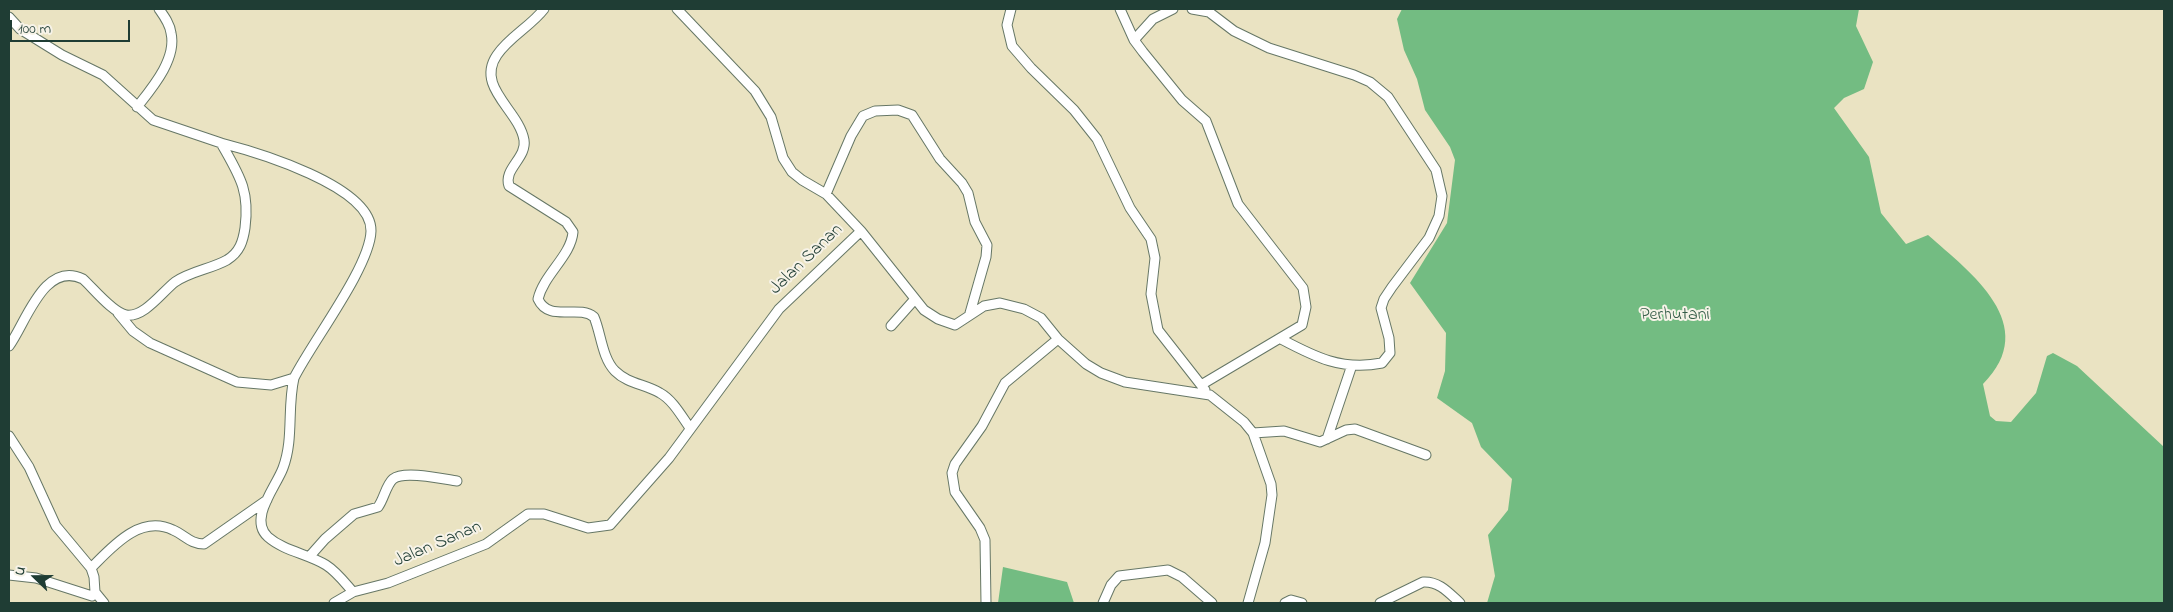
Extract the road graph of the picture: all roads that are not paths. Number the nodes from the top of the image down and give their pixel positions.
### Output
1 (159, 9) edge
2 (544, 9) edge
3 (677, 9) edge
4 (1011, 9) edge
5 (1120, 9) edge
6 (1174, 9) edge
7 (1192, 9) edge
8 (9, 17) edge
9 (1134, 40) junction
10 (137, 107) junction
11 (221, 143) junction
12 (826, 194) junction
13 (861, 231) junction
14 (916, 299) junction
15 (117, 312) junction
16 (970, 313) junction
17 (891, 326) dead end
18 (1058, 339) junction
19 (1281, 340) junction
20 (9, 346) edge
21 (1352, 365) junction
22 (294, 378) junction
23 (1201, 386) junction
24 (1210, 395) junction
25 (690, 428) junction
26 (1253, 433) junction
27 (9, 436) edge
28 (1327, 439) junction
29 (1426, 456) dead end
30 (457, 481) dead end
31 (267, 500) junction
32 (309, 557) junction
33 (91, 568) junction
34 (9, 575) edge
35 (353, 592) junction
36 (90, 597) edge
37 (104, 603) edge
38 (334, 603) edge
39 (986, 603) edge
40 (1104, 603) edge
41 (1212, 603) edge
42 (1248, 603) edge
43 (1285, 603) edge
44 (1302, 603) edge
45 (1380, 603) edge
46 (1460, 603) edge

1 - 10 street
2 - 25 street
3 - 12 street
4 - 23 street
5 - 9 street
6 - 9 street
7 - 21 street
8 - 10 street
9 - 19 street
10 - 11 street
11 - 15 street
11 - 22 street
12 - 13 street
12 - 16 street
13 - 14 street, Jalan Sanan
13 - 25 street, Jalan Sanan
14 - 16 street, Jalan Sanan
14 - 17 street
15 - 20 street
15 - 22 street
16 - 18 street, Jalan Sanan
18 - 24 street, Jalan Sanan
18 - 39 street
19 - 21 street
19 - 23 street
21 - 28 street
22 - 31 street
23 - 24 street
24 - 26 street, Jalan Sanan
25 - 35 street, Jalan Sanan
26 - 28 street
26 - 42 street, Jalan Sanan
27 - 33 street
28 - 29 street
30 - 32 street
31 - 32 street
31 - 33 street
32 - 35 street
33 - 36 street
34 - 36 street
35 - 38 street, Jalan Sanan
36 - 37 street
40 - 41 street
43 - 44 street
45 - 46 street

